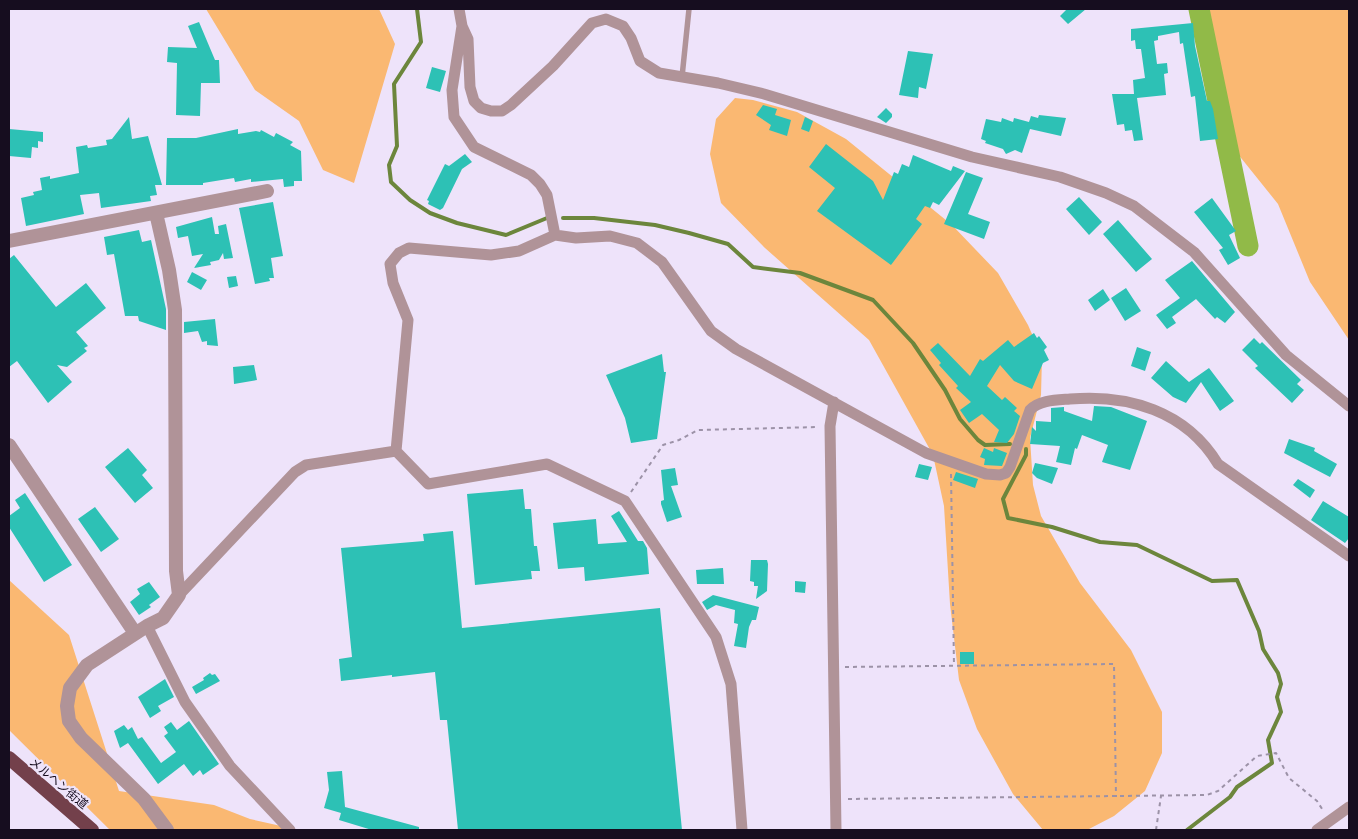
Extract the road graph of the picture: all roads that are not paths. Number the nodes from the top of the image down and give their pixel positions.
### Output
1 (459, 9) edge
2 (689, 9) edge
3 (462, 26) junction
4 (682, 77) junction
5 (267, 191) dead end
6 (156, 213) junction
7 (555, 235) junction
8 (9, 241) edge
9 (834, 402) junction
10 (1349, 406) edge
11 (9, 445) edge
12 (396, 451) junction
13 (1349, 556) edge
14 (179, 594) junction
15 (141, 629) junction
16 (9, 758) edge
17 (1349, 807) edge
18 (92, 830) edge
19 (167, 830) edge
20 (290, 830) edge
21 (742, 830) edge
22 (836, 830) edge
23 (1317, 830) edge

1 - 3 street
2 - 4 lane
3 - 4 street
3 - 7 street
4 - 10 street
5 - 6 street
6 - 8 street
6 - 14 street
7 - 9 street
7 - 12 street
9 - 13 street
9 - 22 street
11 - 15 street
12 - 14 street
12 - 21 street
14 - 15 street
15 - 19 street
15 - 20 street
16 - 18 highway, メルヘン街道
17 - 23 street

